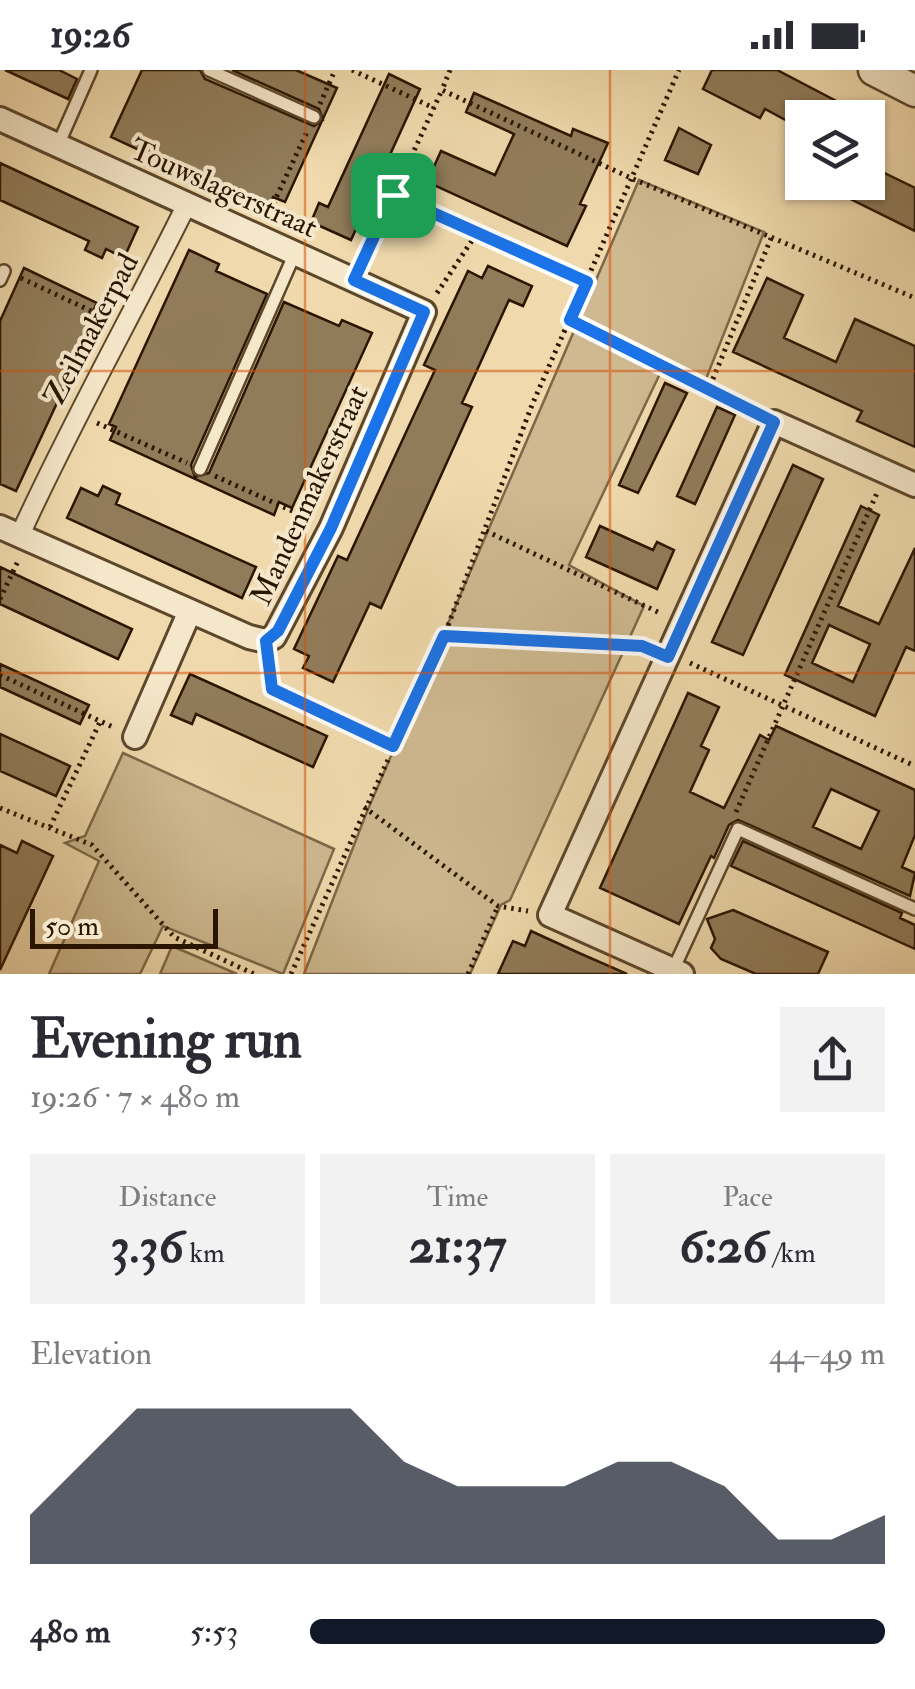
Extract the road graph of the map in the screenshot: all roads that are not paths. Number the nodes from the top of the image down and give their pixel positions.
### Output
1 (91, 70) edge
2 (209, 70) edge
3 (874, 70) edge
4 (915, 91) edge
5 (314, 117) road end
6 (0, 119) edge
7 (58, 146) junction
8 (187, 204) junction
9 (294, 253) junction
10 (424, 312) joint
11 (200, 469) dead end
12 (915, 485) edge
13 (16, 534) edge
14 (190, 611) junction
15 (135, 737) road end
16 (915, 908) edge
17 (677, 972) edge

1 - 7 lane
2 - 5 lane
3 - 4 street
6 - 7 street, Touwslagerstraat
7 - 8 street, Touwslagerstraat
8 - 9 street, Touwslagerstraat
8 - 13 street, Zeilmakerpad
9 - 10 street, Touwslagerstraat
9 - 11 lane
10 - 14 street, Mandenmakerstraat
12 - 17 street
13 - 14 street, Mandenmakerstraat
14 - 15 street
16 - 17 lane

